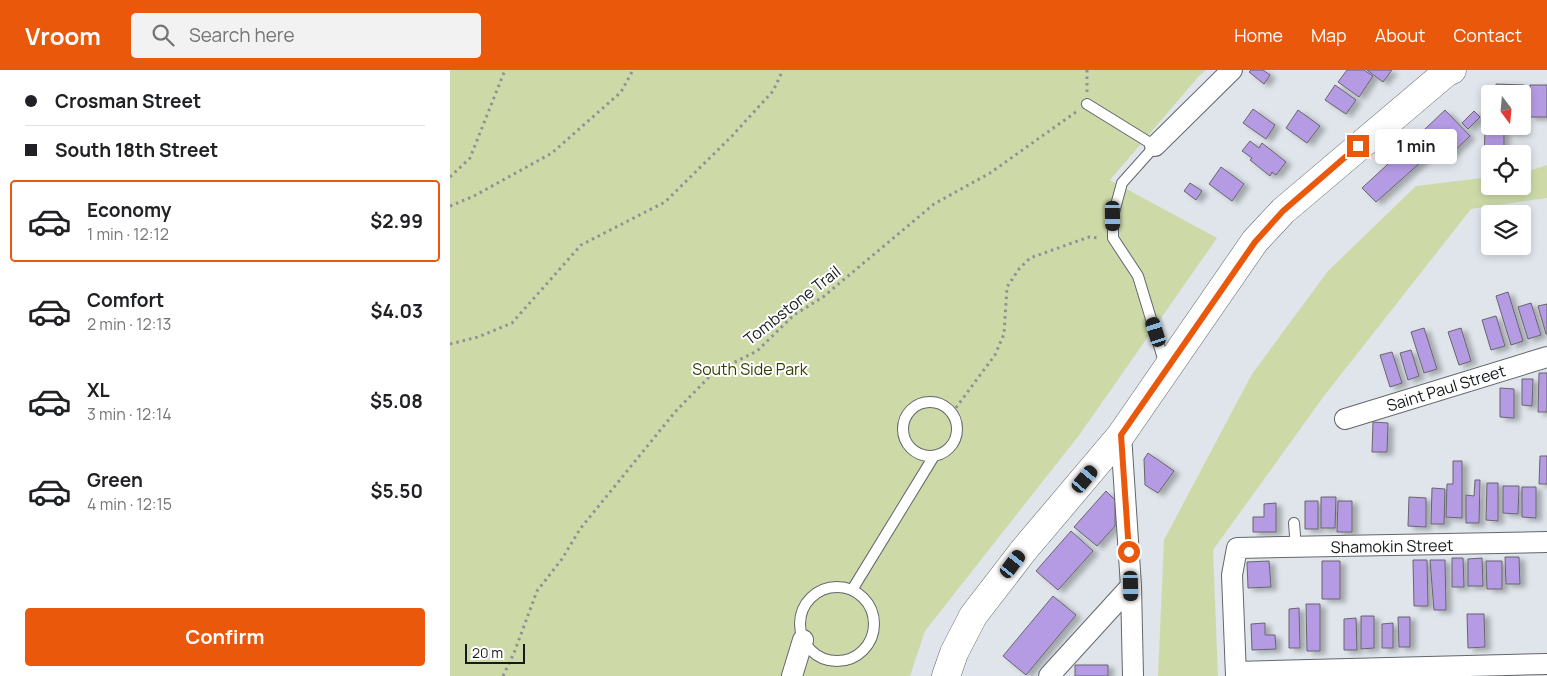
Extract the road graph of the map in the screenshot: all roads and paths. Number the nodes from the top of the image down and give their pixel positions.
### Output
1 (505, 70) edge
2 (633, 70) edge
3 (783, 70) edge
4 (1087, 70) edge
5 (1232, 70) edge
6 (1452, 70) edge
7 (1088, 104) junction
8 (1155, 146) junction
9 (450, 177) edge
10 (450, 206) edge
11 (1113, 238) junction
12 (450, 344) edge
13 (1547, 357) edge
14 (1166, 369) junction
15 (952, 413) junction
16 (1344, 419) dead end
17 (1121, 435) junction
18 (934, 456) junction
19 (1294, 523) dead end
20 (1547, 542) edge
21 (1296, 548) junction
22 (1131, 586) junction
23 (852, 590) junction
24 (803, 640) junction
25 (1547, 664) edge
26 (1236, 674) edge
27 (503, 676) edge
28 (792, 676) edge
29 (946, 676) edge
30 (1049, 676) edge
31 (1133, 676) edge

1 - 9 path
2 - 10 path
3 - 12 path
4 - 7 path
5 - 8 street
6 - 14 main road
7 - 8 lane
7 - 27 path, Tombstone Trail
8 - 11 lane
11 - 14 lane
11 - 15 path
13 - 16 street, Saint Paul Street
14 - 17 main road
15 - 18 lane
15 - 18 lane
17 - 22 street
17 - 29 main road
18 - 23 lane
19 - 21 lane
20 - 21 street, Shamokin Street
21 - 26 street, Shamokin Street
22 - 30 street
22 - 31 street
23 - 24 lane
23 - 24 lane
24 - 28 street
25 - 26 street

